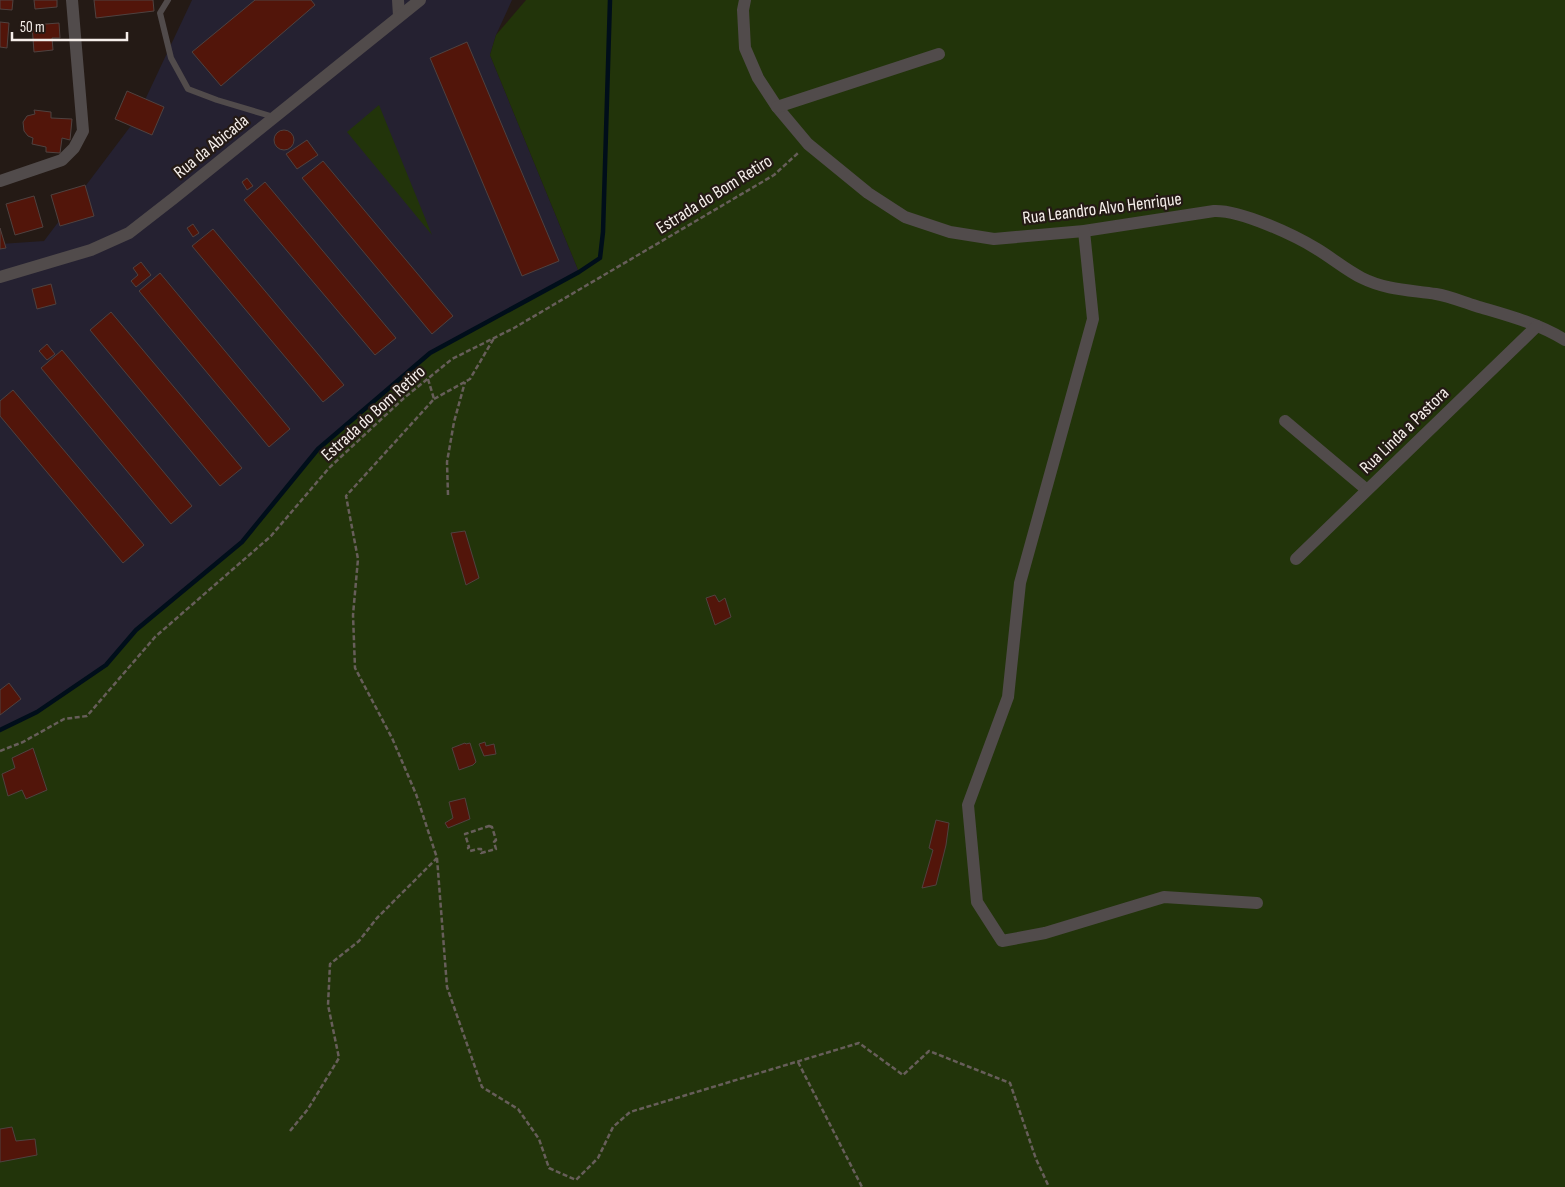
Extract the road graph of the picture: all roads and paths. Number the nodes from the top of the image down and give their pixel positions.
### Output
1 (72, 0) edge
2 (168, 0) edge
3 (398, 0) edge
4 (420, 0) edge
5 (744, 0) edge
6 (399, 16) junction
7 (939, 54) dead end
8 (777, 107) junction
9 (274, 117) junction
10 (808, 144) junction
11 (0, 181) edge
12 (1084, 231) junction
13 (0, 277) edge
14 (1537, 326) junction
15 (495, 338) junction
16 (1565, 340) edge
17 (428, 379) junction
18 (465, 382) junction
19 (434, 399) junction
20 (1285, 421) dead end
21 (1367, 490) junction
22 (448, 495) dead end
23 (1296, 559) dead end
24 (0, 751) edge
25 (466, 837) joint
26 (437, 858) junction
27 (1257, 903) dead end
28 (798, 1061) junction
29 (290, 1131) dead end
30 (862, 1187) edge
31 (1049, 1187) edge

1 - 11 street
2 - 9 lane
3 - 6 street
4 - 6 street, Rua da Abicada
5 - 8 street, Rua Leandro Alvo Henrique
6 - 9 street, Rua da Abicada
7 - 8 street
8 - 10 street, Rua Leandro Alvo Henrique
9 - 13 street, Rua da Abicada
10 - 12 street, Rua Leandro Alvo Henrique
10 - 15 path, Estrada do Bom Retiro
12 - 14 street, Rua Leandro Alvo Henrique
12 - 27 street
14 - 16 street, Rua Leandro Alvo Henrique
14 - 21 street, Rua Linda a Pastora
15 - 17 path, Estrada do Bom Retiro
15 - 18 path
17 - 19 path
17 - 24 path, Estrada do Bom Retiro
18 - 19 path
18 - 22 path
19 - 26 path
20 - 21 street
21 - 23 street, Rua Linda a Pastora
25 - 25 path
26 - 28 path
26 - 29 path
28 - 30 path
28 - 31 path

